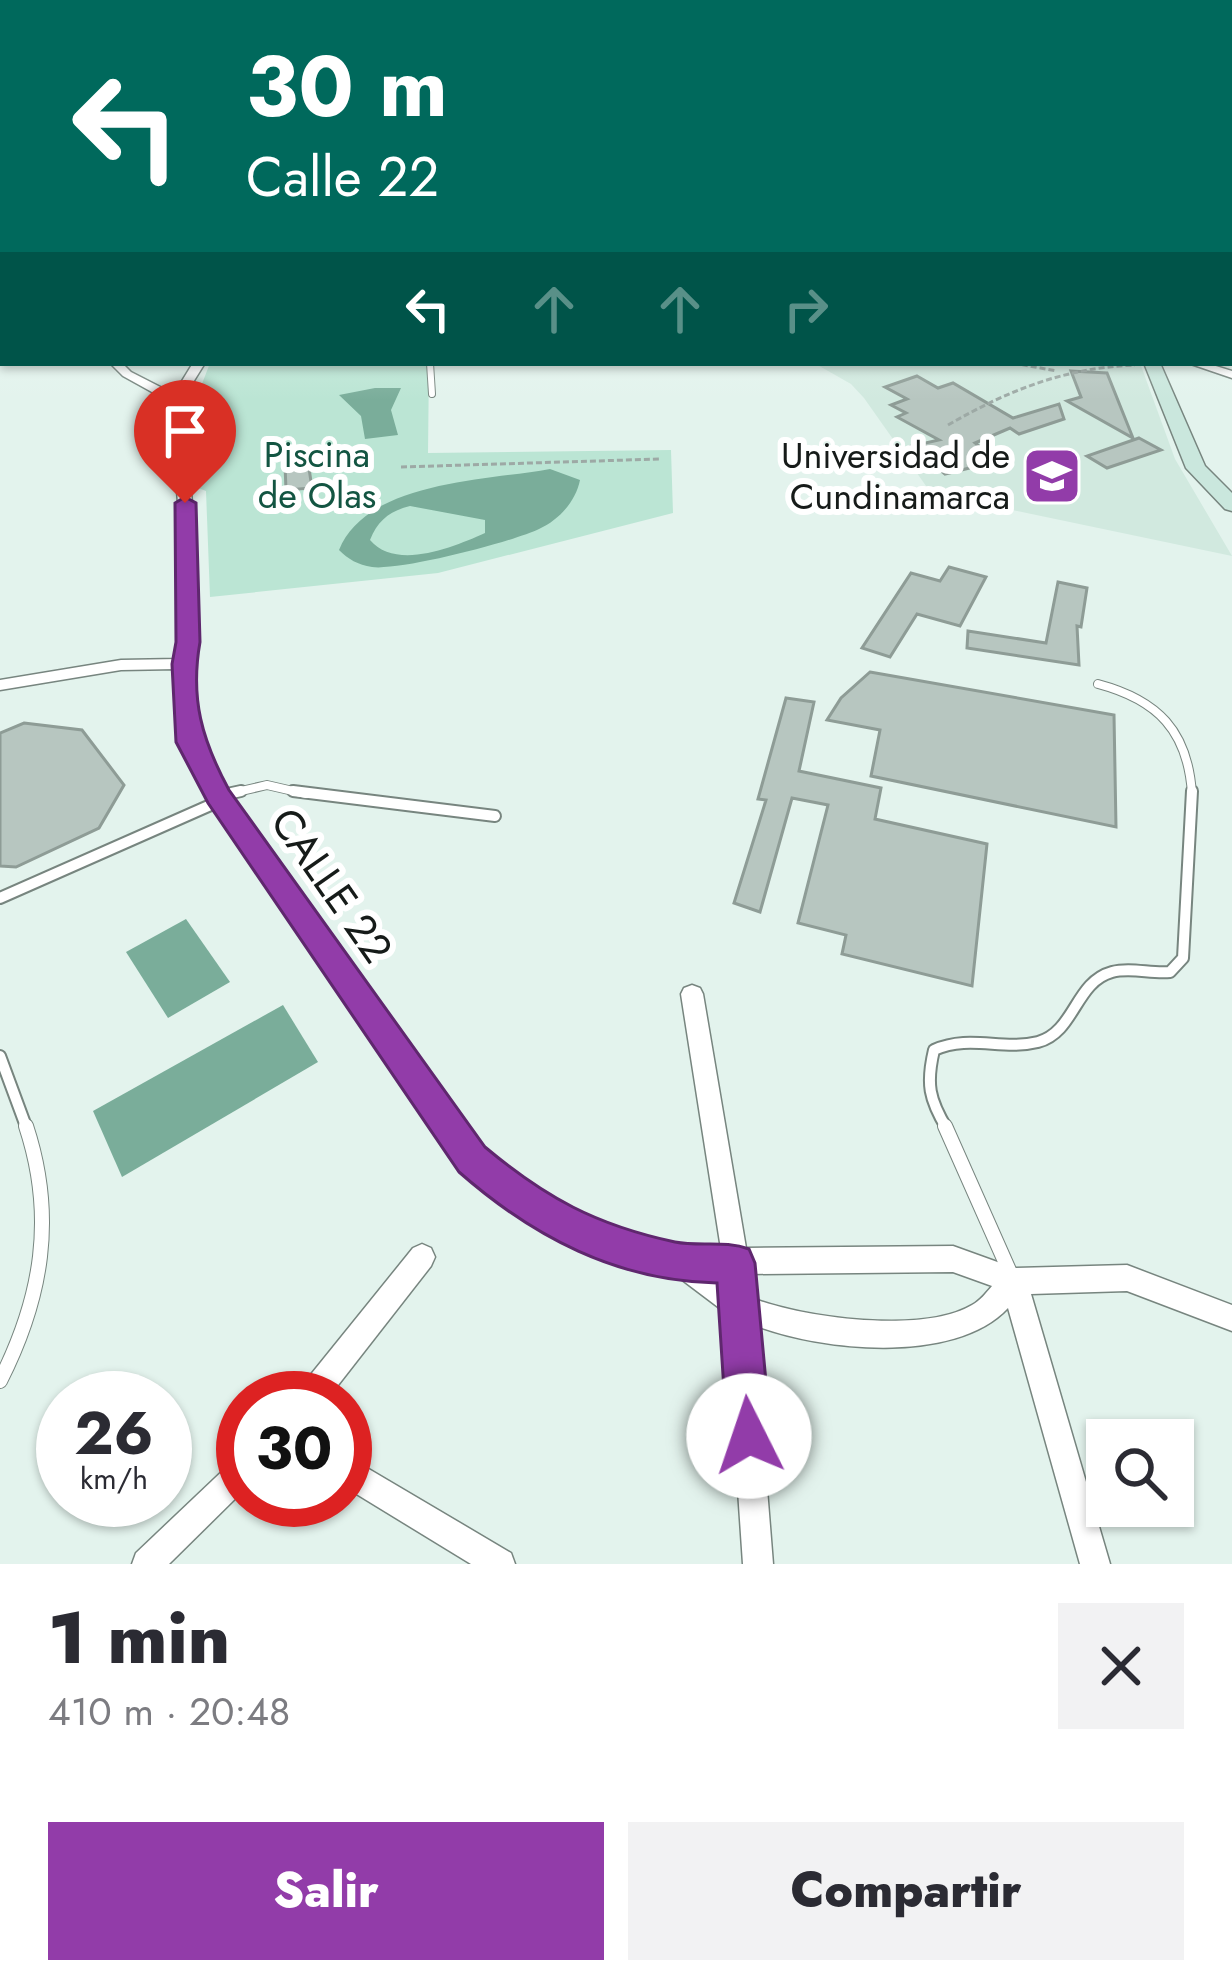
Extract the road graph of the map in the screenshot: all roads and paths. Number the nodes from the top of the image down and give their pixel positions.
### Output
1 (119, 366) edge
2 (197, 366) edge
3 (430, 366) edge
4 (1030, 366) edge
5 (1128, 366) edge
6 (1158, 366) edge
7 (1057, 371) junction
8 (432, 394) dead end
9 (176, 400) junction
10 (948, 425) dead end
11 (660, 459) dead end
12 (401, 467) dead end
13 (1232, 504) edge
14 (184, 664) junction
15 (1098, 684) dead end
16 (0, 685) edge
17 (220, 798) junction
18 (495, 817) dead end
19 (0, 898) edge
20 (692, 994) dead end
21 (0, 1056) edge
22 (422, 1257) dead end
23 (680, 1262) junction
24 (736, 1263) junction
25 (1014, 1281) junction
26 (740, 1307) junction
27 (1232, 1318) edge
28 (331, 1371) edge
29 (0, 1381) edge
30 (372, 1486) edge
31 (216, 1497) edge
32 (147, 1564) edge
33 (500, 1564) edge
34 (758, 1564) edge
35 (1095, 1564) edge

1 - 9 street
2 - 9 street
3 - 8 lane
4 - 7 path
5 - 7 path
6 - 13 street
7 - 10 path
9 - 14 street, CALLE 22
11 - 12 path
14 - 16 street
14 - 17 street, CALLE 22
15 - 25 lane
17 - 18 lane
17 - 19 lane
17 - 23 street, CALLE 22
20 - 24 street
21 - 29 lane
22 - 28 street
23 - 24 street, CALLE 22
23 - 26 street, CALLE 22
24 - 25 street, CALLE 22
24 - 26 street
25 - 26 street, CALLE 22
25 - 27 street, CALLE 22
25 - 35 street
26 - 34 street
30 - 33 street
31 - 32 street

